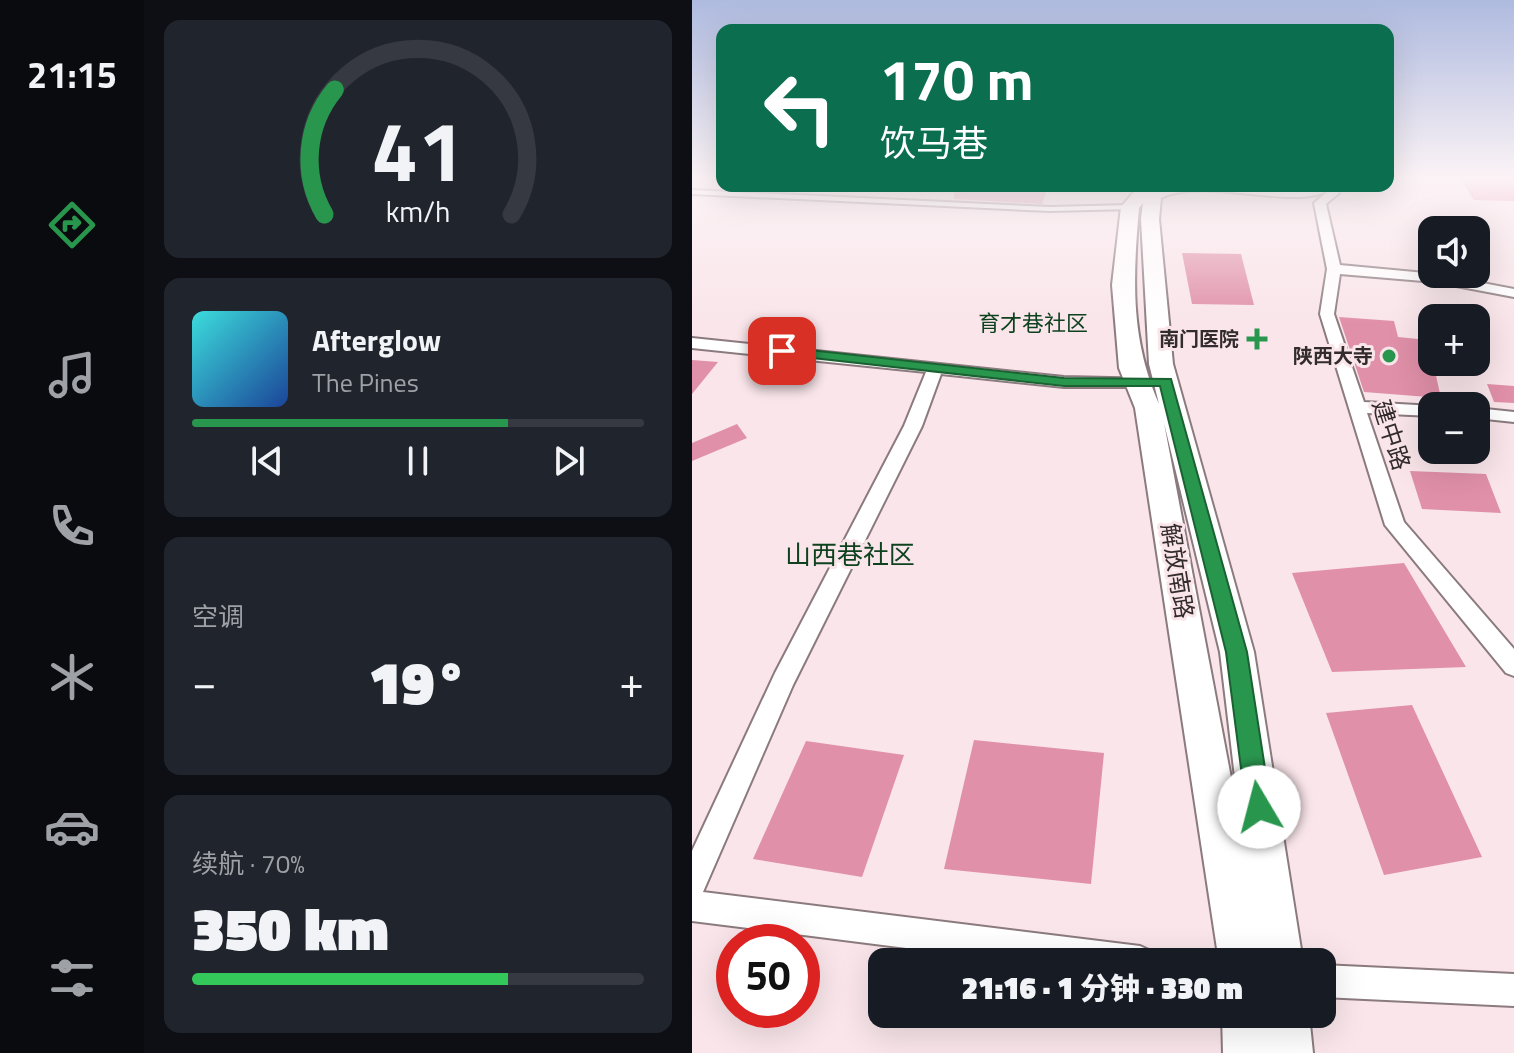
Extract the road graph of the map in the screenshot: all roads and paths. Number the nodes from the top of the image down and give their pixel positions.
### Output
1 (1136, 226) edge
2 (1325, 226) edge
3 (1334, 269) junction
4 (1514, 293) edge
5 (692, 343) edge
6 (935, 370) junction
7 (1152, 382) junction
8 (1357, 407) junction
9 (1418, 410) edge
10 (1490, 414) edge
11 (1514, 417) edge
12 (1514, 666) edge
13 (692, 883) edge
14 (692, 906) edge
15 (1028, 948) edge
16 (1240, 948) edge
17 (1278, 948) edge
18 (1336, 982) edge
19 (1514, 990) edge
20 (1247, 1028) edge
21 (1286, 1028) edge
22 (1248, 1053) edge
23 (1288, 1053) edge

1 - 7 main road, 解放南路
2 - 3 street, 建中路
3 - 4 street
3 - 8 street, 建中路
5 - 6 street
6 - 7 street
6 - 13 street
7 - 16 main road, 解放南路
7 - 17 main road, 解放南路
8 - 9 street
8 - 12 street, 建中路
10 - 11 street
14 - 15 street
18 - 19 street
20 - 22 main road
21 - 23 main road

